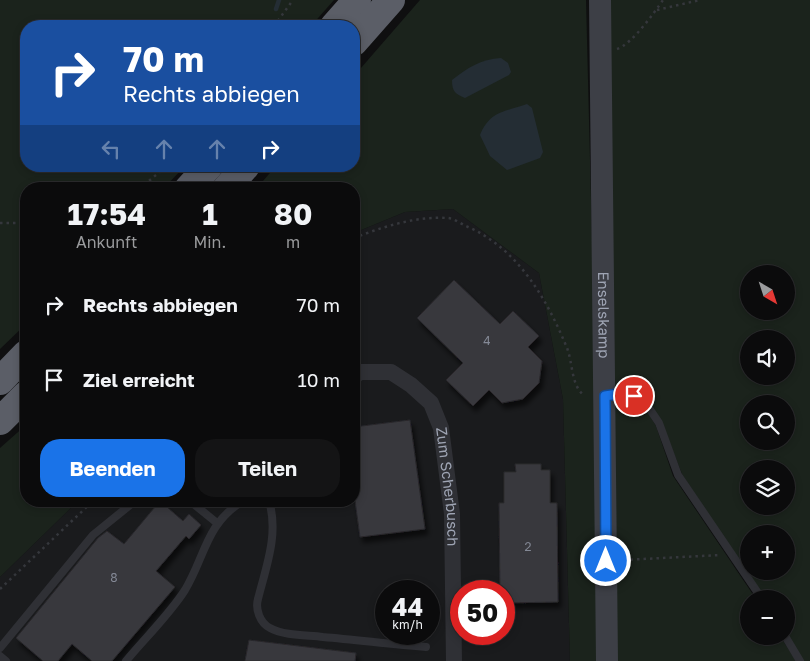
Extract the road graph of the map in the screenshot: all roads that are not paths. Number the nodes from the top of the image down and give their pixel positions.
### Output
1 (357, 0) edge
2 (391, 0) edge
3 (600, 0) edge
4 (339, 20) edge
5 (360, 35) edge
6 (203, 172) edge
7 (241, 172) edge
8 (194, 182) edge
9 (232, 182) edge
10 (20, 360) edge
11 (360, 372) edge
12 (0, 381) edge
13 (605, 396) junction
14 (20, 402) edge
15 (0, 421) edge
16 (128, 507) edge
17 (197, 507) edge
18 (233, 507) edge
19 (270, 507) edge
20 (217, 523) junction
21 (756, 590) edge
22 (790, 645) edge
23 (426, 647) dead end
24 (0, 648) edge
25 (0, 656) edge
26 (6, 661) edge
27 (126, 661) edge
28 (454, 661) edge
29 (607, 661) edge
30 (800, 661) edge

1 - 4 highway
2 - 5 highway
3 - 13 main road, Enselskamp
6 - 8 highway
7 - 9 highway
10 - 12 highway
11 - 28 street, Zum Scherbusch
13 - 21 lane
13 - 29 main road, Enselskamp
14 - 15 highway
16 - 24 lane
17 - 20 lane
18 - 20 lane
19 - 23 lane
20 - 27 lane
22 - 30 lane
25 - 26 lane

